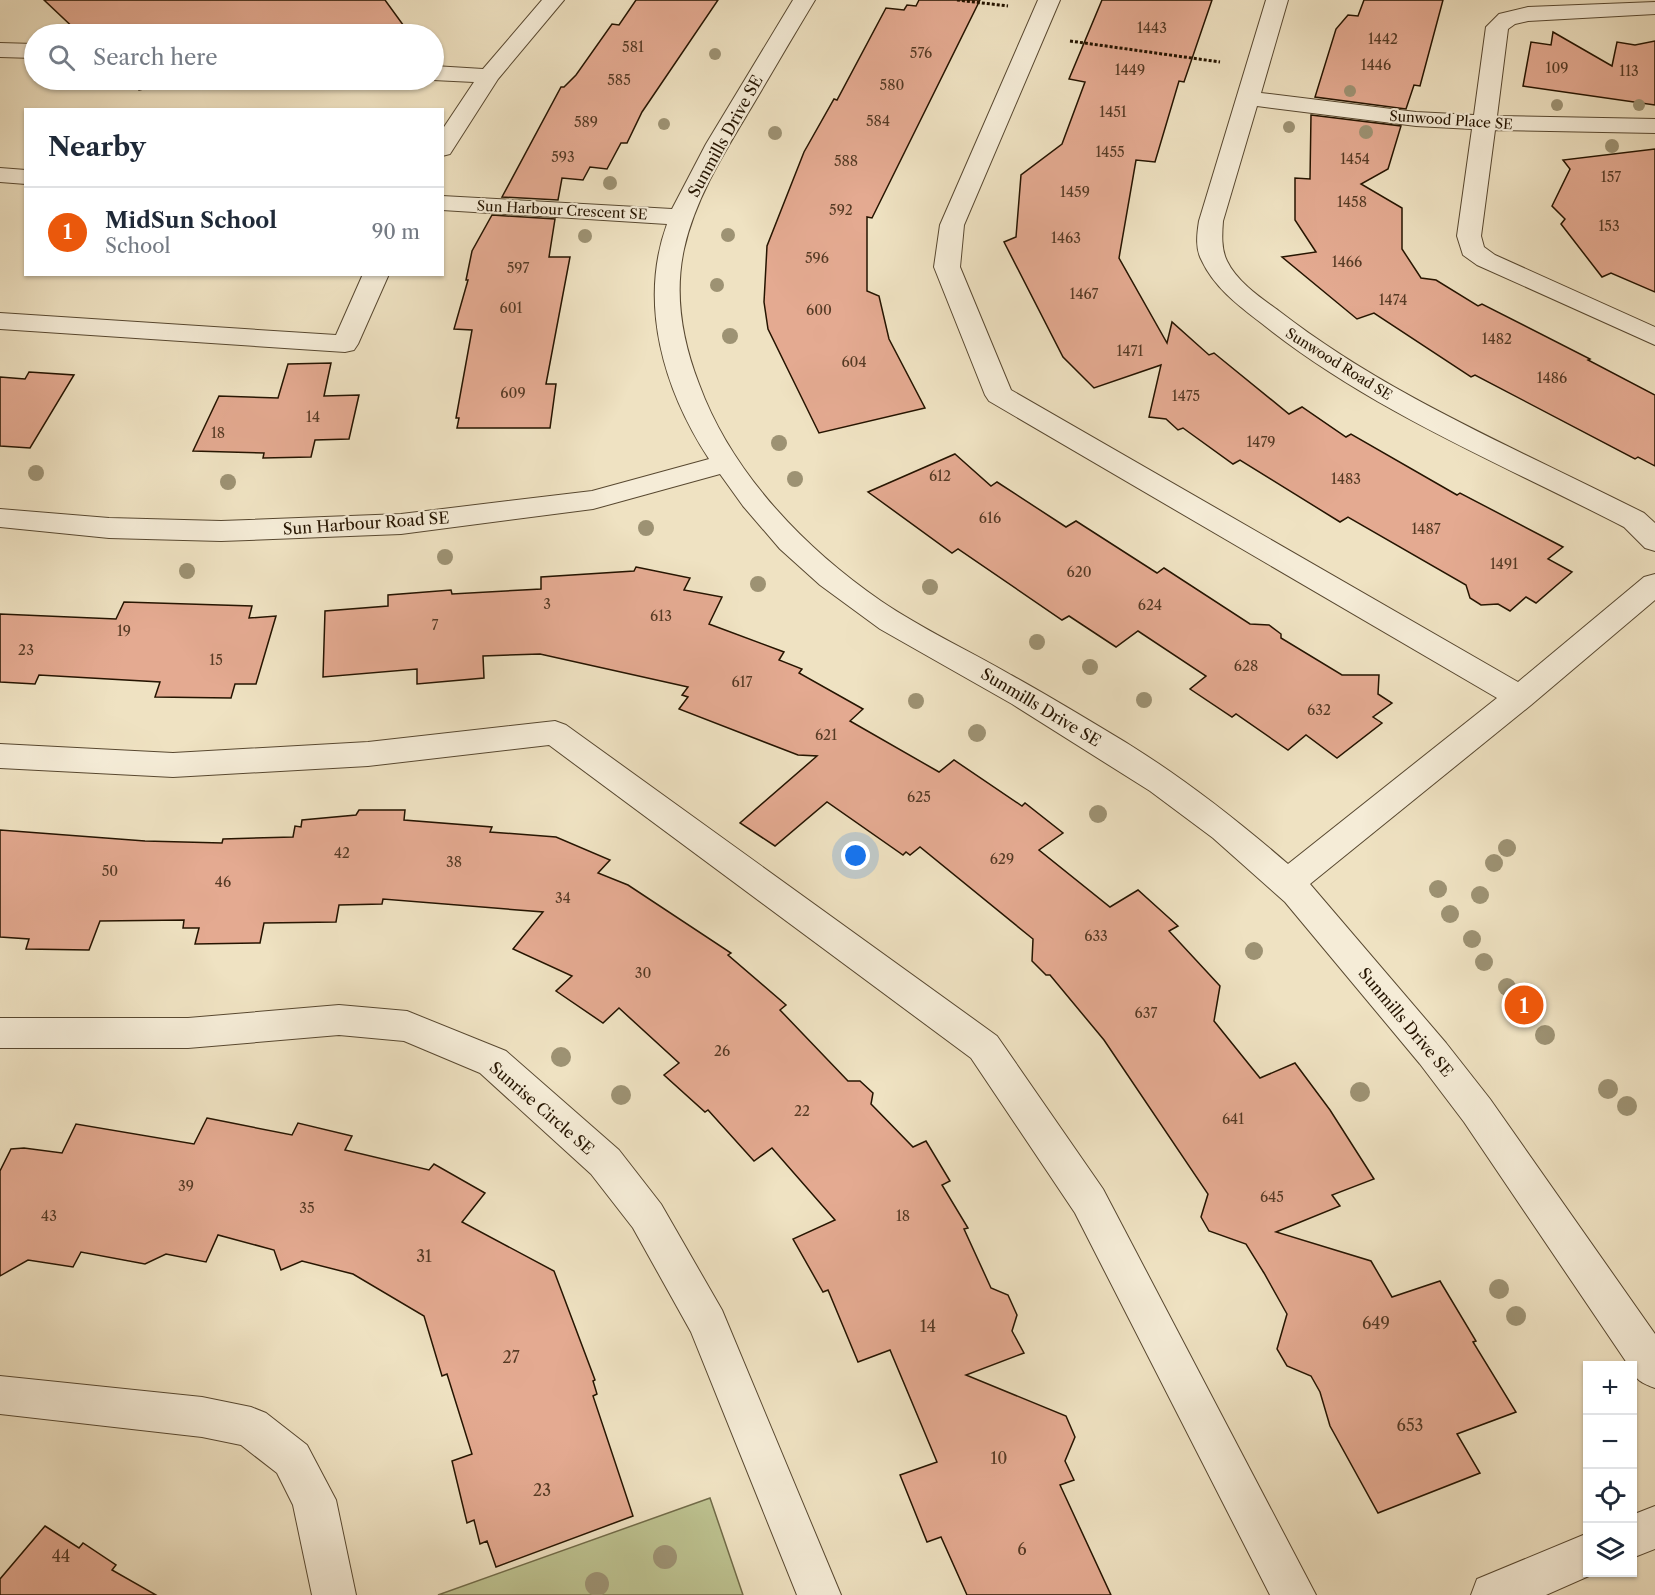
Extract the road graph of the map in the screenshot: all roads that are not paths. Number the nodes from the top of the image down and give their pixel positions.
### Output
1 (553, 0) edge
2 (804, 0) edge
3 (1276, 0) edge
4 (1655, 8) edge
5 (1042, 16) edge
6 (0, 50) edge
7 (24, 51) edge
8 (444, 74) edge
9 (489, 76) junction
10 (1247, 98) junction
11 (1485, 123) junction
12 (1655, 126) edge
13 (444, 146) edge
14 (0, 175) edge
15 (24, 177) edge
16 (444, 203) edge
17 (681, 217) junction
18 (375, 276) edge
19 (0, 321) edge
20 (1655, 336) edge
21 (726, 463) junction
22 (0, 518) edge
23 (1655, 541) edge
24 (1655, 584) edge
25 (1520, 697) junction
26 (0, 756) edge
27 (1287, 883) junction
28 (0, 1033) edge
29 (1655, 1369) edge
30 (0, 1395) edge
31 (1655, 1527) edge
32 (1637, 1535) edge
33 (1583, 1558) edge
34 (334, 1595) edge
35 (819, 1595) edge
36 (1294, 1595) edge
37 (1493, 1595) edge

1 - 9 street
2 - 17 street, Sunmills Drive SE
3 - 10 street, Sunwood Road SE
4 - 11 street
5 - 25 street
6 - 7 street
8 - 9 street
9 - 13 street
10 - 11 street, Sunwood Place SE
10 - 23 street, Sunwood Road SE
11 - 12 street, Sunwood Place SE
11 - 20 street
14 - 15 street
16 - 17 street, Sun Harbour Crescent SE
17 - 21 street, Sunmills Drive SE
18 - 19 street
21 - 22 street, Sun Harbour Road SE
21 - 27 street, Sunmills Drive SE
24 - 25 street
25 - 27 street
26 - 36 street
27 - 29 street, Sunmills Drive SE
28 - 35 street, Sunrise Circle SE
30 - 34 street
31 - 32 street
33 - 37 street

